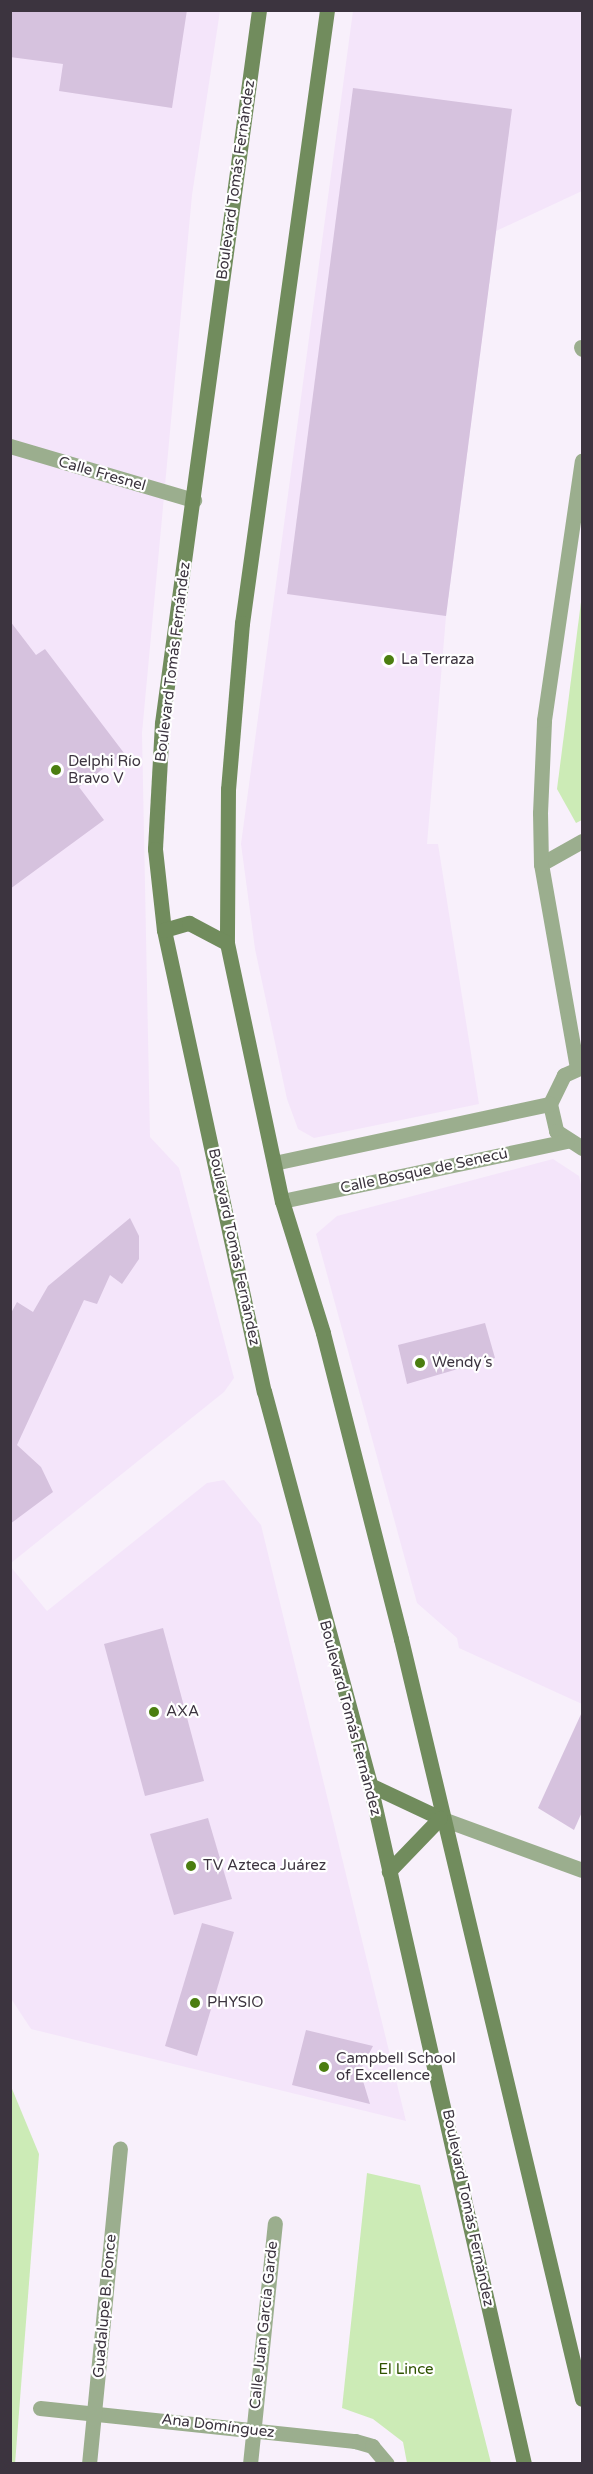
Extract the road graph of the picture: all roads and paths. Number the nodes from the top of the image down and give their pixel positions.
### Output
1 (259, 10) edge
2 (327, 10) edge
3 (10, 447) edge
4 (582, 461) edge
5 (194, 500) junction
6 (582, 841) edge
7 (541, 864) junction
8 (164, 930) junction
9 (227, 943) junction
10 (580, 1067) edge
11 (550, 1104) junction
12 (567, 1142) junction
13 (582, 1148) edge
14 (274, 1163) junction
15 (282, 1201) junction
16 (370, 1785) junction
17 (440, 1818) junction
18 (582, 1870) edge
19 (389, 1871) junction
20 (120, 2149) dead end
21 (275, 2223) dead end
22 (582, 2400) edge
23 (40, 2408) dead end
24 (95, 2413) junction
25 (252, 2431) junction
26 (89, 2463) edge
27 (250, 2463) edge
28 (387, 2463) edge
29 (524, 2463) edge

1 - 5 main road, Boulevard Tomás Fernández
2 - 9 main road
3 - 5 street, Calle Fresnel
4 - 7 street
5 - 8 main road, Boulevard Tomás Fernández
6 - 7 street
7 - 10 street
8 - 9 main road
8 - 16 main road, Boulevard Tomás Fernández
9 - 14 main road
10 - 11 street
11 - 12 street
11 - 14 street
12 - 13 street
12 - 15 street, Calle Bosque de Senecú
14 - 15 main road
15 - 17 main road
16 - 17 main road
16 - 19 main road, Boulevard Tomás Fernández
17 - 18 street
17 - 19 main road
17 - 22 main road
19 - 29 main road, Boulevard Tomás Fernández
20 - 24 street, Guadalupe B. Ponce
21 - 25 street, Calle Juan García Garde
23 - 24 street, Ana Domínguez
24 - 25 street, Ana Domínguez
24 - 26 street, Guadalupe B. Ponce
25 - 27 street, Calle Juan García Garde
25 - 28 street, Ana Domínguez

